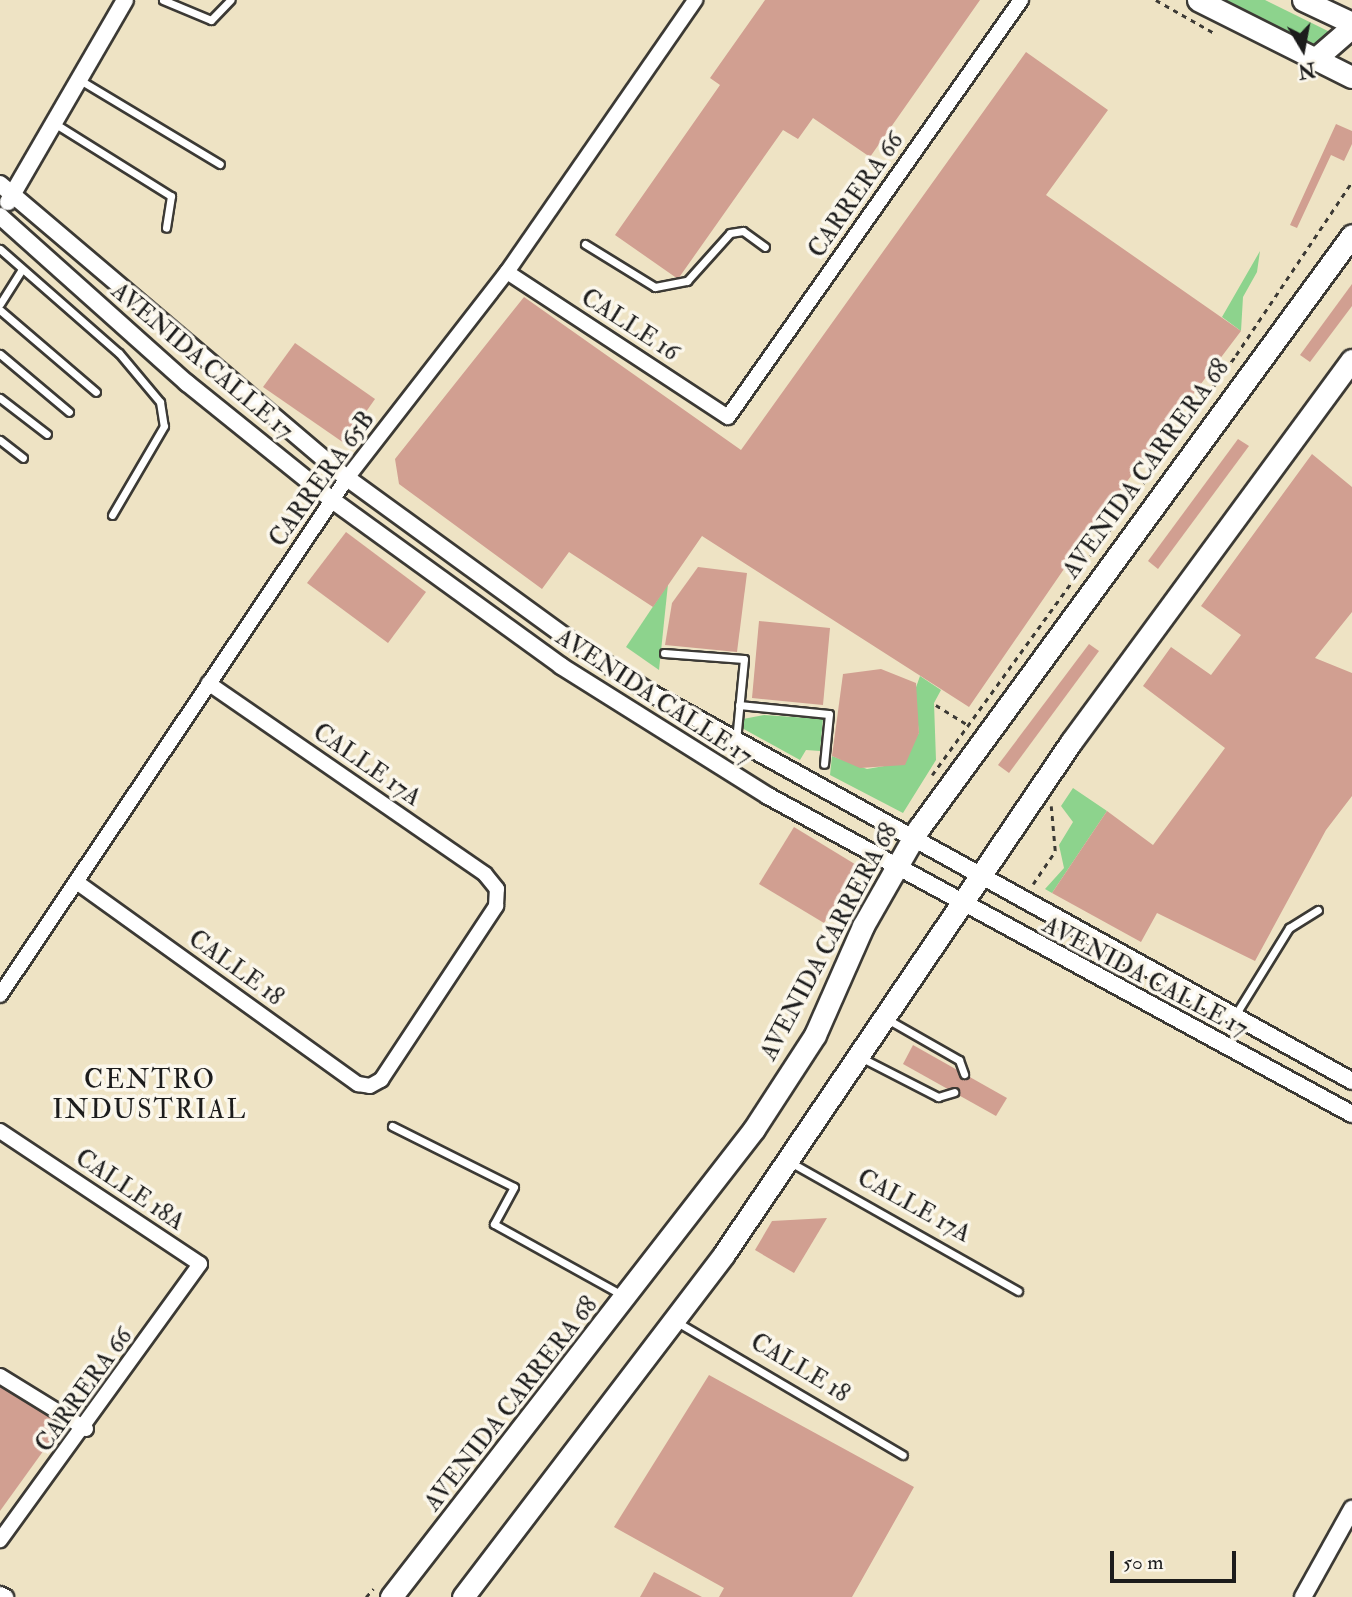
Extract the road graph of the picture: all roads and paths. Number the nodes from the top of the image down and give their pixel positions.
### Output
1 (125, 0) edge
2 (163, 0) edge
3 (230, 0) edge
4 (695, 0) edge
5 (1021, 0) edge
6 (1156, 0) edge
7 (1198, 0) edge
8 (1306, 1) edge
9 (1352, 25) edge
10 (1216, 34) dead end
11 (1315, 59) junction
12 (1352, 77) edge
13 (79, 80) junction
14 (54, 123) junction
15 (220, 164) dead end
16 (1352, 182) edge
17 (6, 190) edge
18 (0, 216) edge
19 (166, 228) dead end
20 (1352, 235) edge
21 (585, 244) dead end
22 (765, 247) dead end
23 (0, 249) edge
24 (22, 269) junction
25 (506, 272) junction
26 (0, 304) edge
27 (0, 310) edge
28 (0, 354) edge
29 (1352, 360) edge
30 (96, 392) dead end
31 (0, 398) edge
32 (69, 412) dead end
33 (728, 417) joint
34 (47, 434) dead end
35 (0, 440) edge
36 (23, 458) dead end
37 (347, 478) junction
38 (332, 500) junction
39 (112, 515) dead end
40 (664, 653) dead end
41 (208, 683) junction
42 (651, 693) junction
43 (739, 705) junction
44 (936, 705) dead end
45 (636, 715) junction
46 (967, 725) junction
47 (736, 740) junction
48 (824, 764) dead end
49 (926, 785) dead end
50 (1051, 804) dead end
51 (912, 839) junction
52 (895, 867) junction
53 (978, 877) junction
54 (78, 883) junction
55 (1030, 890) dead end
56 (960, 903) junction
57 (1318, 910) dead end
58 (0, 995) edge
59 (883, 1017) junction
60 (1233, 1017) junction
61 (858, 1056) junction
62 (964, 1074) dead end
63 (1352, 1081) edge
64 (370, 1086) joint
65 (954, 1092) dead end
66 (1352, 1114) edge
67 (392, 1126) dead end
68 (0, 1131) edge
69 (788, 1161) junction
70 (200, 1264) joint
71 (1018, 1291) dead end
72 (629, 1298) junction
73 (674, 1320) junction
74 (0, 1376) edge
75 (86, 1429) junction
76 (903, 1455) dead end
77 (1352, 1509) edge
78 (0, 1540) edge
79 (386, 1589) edge
80 (0, 1594) edge
81 (6, 1597) edge
82 (366, 1597) edge
83 (463, 1597) edge
84 (1303, 1597) edge

1 - 13 street
2 - 3 lane
4 - 25 street, CARRERA 65B
5 - 33 street, CARRERA 66
6 - 10 path
7 - 11 main road
8 - 9 main road
9 - 11 main road
11 - 12 main road
13 - 14 street
13 - 15 lane
14 - 17 street
14 - 19 lane
16 - 46 path
17 - 18 street
17 - 37 street, AVENIDA CALLE 17
18 - 38 street, AVENIDA CALLE 17
20 - 51 main road, AVENIDA CARRERA 68
21 - 22 lane
23 - 24 lane
24 - 26 lane
24 - 39 lane
25 - 33 street, CALLE 16
25 - 37 street, CARRERA 65B
27 - 30 lane
28 - 32 lane
29 - 53 main road
31 - 34 lane
35 - 36 lane
37 - 38 street, CARRERA 65B
37 - 42 street, AVENIDA CALLE 17
38 - 41 street, CARRERA 65B
38 - 45 street, AVENIDA CALLE 17
40 - 43 lane
41 - 54 street, CARRERA 65B
41 - 64 street, CALLE 17A
42 - 45 street
42 - 47 street, AVENIDA CALLE 17
43 - 47 lane
43 - 48 lane
44 - 46 path
45 - 52 street, AVENIDA CALLE 17
46 - 49 path
47 - 51 street, AVENIDA CALLE 17
50 - 55 path
51 - 52 main road, AVENIDA CARRERA 68
51 - 53 street, AVENIDA CALLE 17
52 - 56 street, AVENIDA CALLE 17
52 - 72 main road, AVENIDA CARRERA 68
53 - 56 main road
53 - 60 street, AVENIDA CALLE 17
54 - 58 street, CARRERA 65B
54 - 64 street, CALLE 18
56 - 59 main road
56 - 66 street, AVENIDA CALLE 17
57 - 60 lane
59 - 61 main road
59 - 62 lane
60 - 63 street, AVENIDA CALLE 17
61 - 65 lane
61 - 69 main road
67 - 72 lane
68 - 70 street, CALLE 18A
69 - 71 lane, CALLE 17A
69 - 73 main road
70 - 75 street, CARRERA 66
72 - 79 main road, AVENIDA CARRERA 68
73 - 76 lane, CALLE 18
73 - 83 main road
74 - 75 street
75 - 78 street, CARRERA 66
77 - 84 street
79 - 82 path
80 - 81 street

